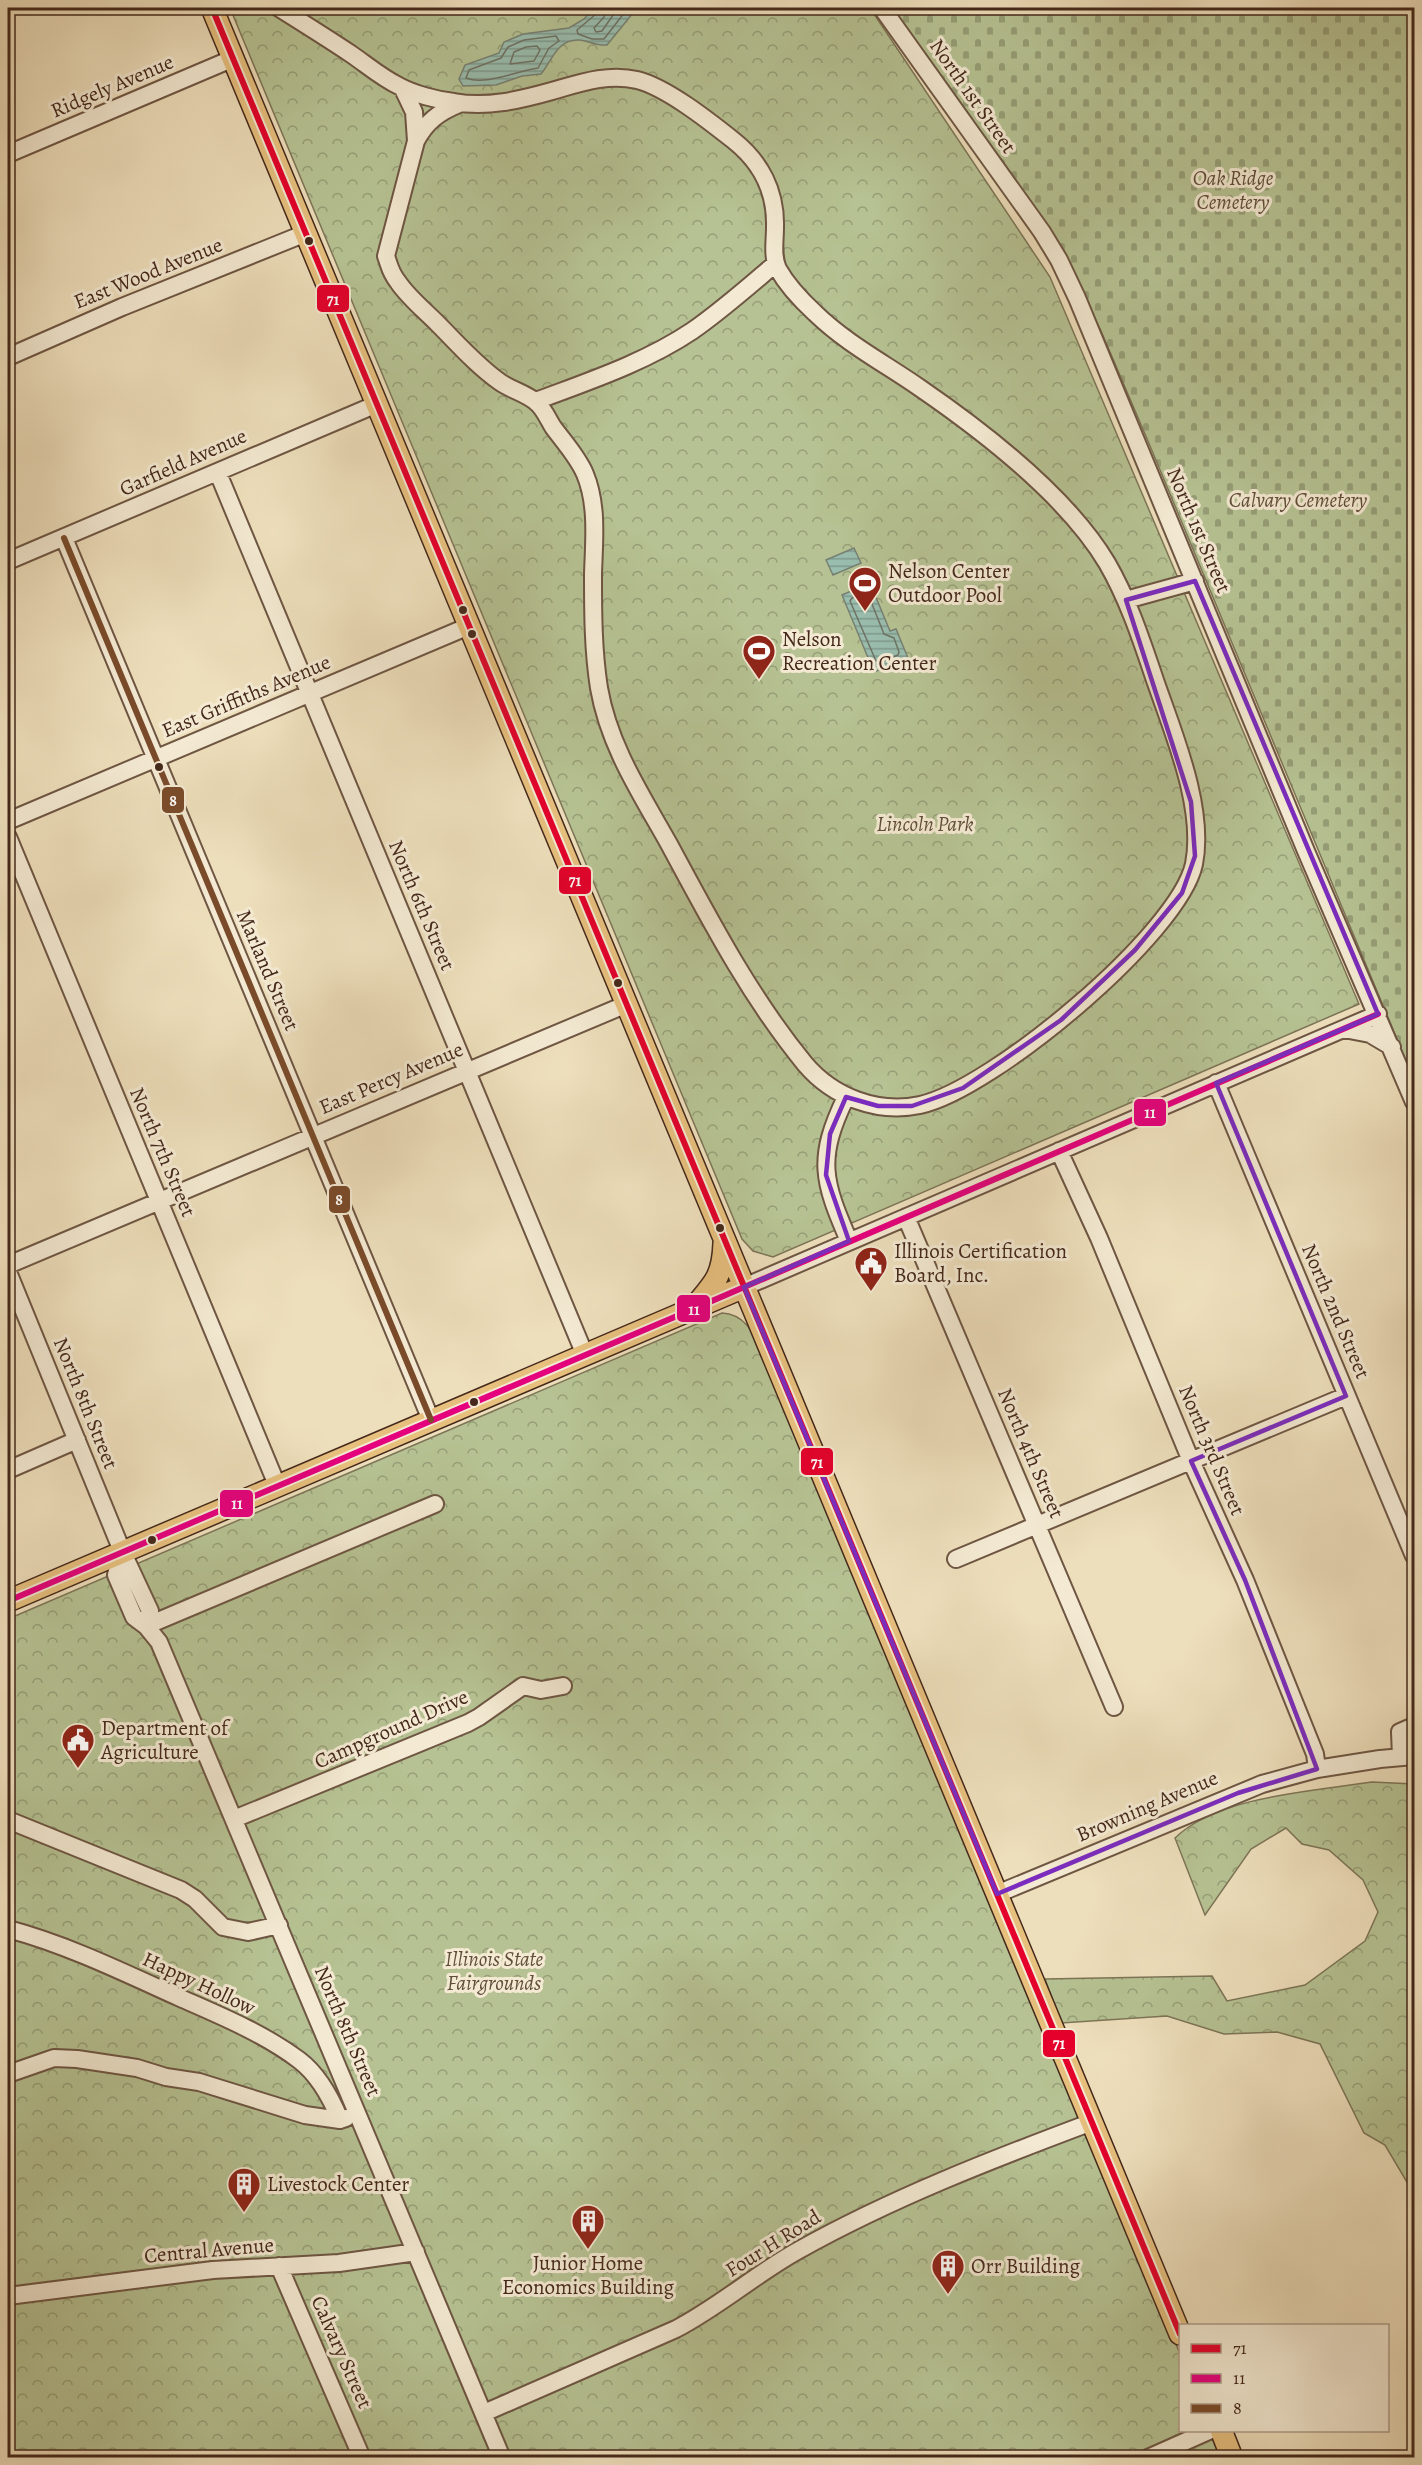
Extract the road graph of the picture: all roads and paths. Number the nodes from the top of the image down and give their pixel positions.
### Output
1 (212, 8) edge
2 (279, 8) edge
3 (882, 8) edge
4 (234, 58) junction
5 (403, 89) junction
6 (459, 104) junction
7 (416, 141) junction
8 (8, 154) edge
9 (306, 233) junction
10 (775, 264) junction
11 (8, 357) edge
12 (536, 401) junction
13 (377, 404) junction
14 (218, 473) junction
15 (64, 538) junction
16 (8, 561) edge
17 (1196, 581) junction
18 (1126, 600) junction
19 (469, 626) junction
20 (309, 693) junction
21 (156, 759) junction
22 (8, 821) edge
23 (8, 837) edge
24 (627, 1004) junction
25 (1378, 1014) junction
26 (1343, 1029) junction
27 (1392, 1047) junction
28 (467, 1071) junction
29 (1216, 1083) junction
30 (846, 1097) junction
31 (1414, 1102) edge
32 (313, 1135) junction
33 (1059, 1151) junction
34 (160, 1203) junction
35 (906, 1217) junction
36 (724, 1239) junction
37 (849, 1241) junction
38 (8, 1265) edge
39 (8, 1272) edge
40 (744, 1287) junction
41 (692, 1310) junction
42 (764, 1335) junction
43 (585, 1355) junction
44 (1346, 1396) junction
45 (431, 1420) junction
46 (77, 1440) junction
47 (1191, 1461) junction
48 (8, 1470) edge
49 (277, 1485) junction
50 (435, 1504) dead end
51 (1037, 1526) junction
52 (122, 1551) junction
53 (1414, 1556) edge
54 (956, 1559) dead end
55 (8, 1601) edge
56 (146, 1626) junction
57 (563, 1686) dead end
58 (1114, 1707) dead end
59 (1414, 1726) edge
60 (1408, 1757) edge
61 (1317, 1769) junction
62 (234, 1819) junction
63 (8, 1820) edge
64 (997, 1894) junction
65 (279, 1925) junction
66 (8, 1929) edge
67 (8, 2074) edge
68 (358, 2113) junction
69 (340, 2120) junction
70 (1092, 2122) junction
71 (416, 2252) junction
72 (279, 2266) junction
73 (8, 2296) edge
74 (1179, 2332) edge
75 (484, 2413) junction
76 (1206, 2432) edge
77 (1222, 2432) edge
78 (362, 2457) edge
79 (502, 2457) edge
80 (1148, 2457) edge
81 (1232, 2457) edge

1 - 4 main road
2 - 5 street
3 - 17 street, North 1st Street
4 - 8 street, Ridgely Avenue
4 - 9 main road
5 - 6 street
5 - 7 street
6 - 7 street
6 - 10 street
7 - 12 street
9 - 11 street, East Wood Avenue
9 - 13 main road
10 - 12 street
10 - 18 street
12 - 30 street
13 - 14 street, Garfield Avenue
13 - 19 main road
14 - 15 street, Garfield Avenue
14 - 20 street, North 6th Street
15 - 16 street, Garfield Avenue
15 - 21 street, Marland Street
17 - 18 street
17 - 25 street, North 1st Street
18 - 30 street
19 - 20 street, East Griffiths Avenue
19 - 24 main road
20 - 21 street, East Griffiths Avenue
20 - 28 street, North 6th Street
21 - 22 street, East Griffiths Avenue
21 - 32 street, Marland Street
23 - 34 street, North 7th Street
24 - 28 street, East Percy Avenue
24 - 36 main road
25 - 26 street
25 - 27 street, North 1st Street
26 - 27 street
26 - 29 street
27 - 31 street, North 1st Street
28 - 32 street, East Percy Avenue
28 - 43 street, North 6th Street
29 - 33 street
29 - 44 street, North 2nd Street
30 - 37 street
32 - 34 street, East Percy Avenue
32 - 45 street, Marland Street
33 - 35 street
33 - 47 street, North 3rd Street
34 - 38 street, East Percy Avenue
34 - 49 street, North 7th Street
35 - 37 street
35 - 51 street, North 4th Street
36 - 40 main road
36 - 41 main road
37 - 40 street
39 - 46 street, North 8th Street
40 - 41 main road
40 - 42 main road
41 - 42 main road
41 - 43 main road
42 - 64 main road
43 - 45 main road
44 - 47 street
44 - 53 street, North 2nd Street
45 - 49 main road
46 - 48 street
46 - 52 street, North 8th Street
47 - 51 street
47 - 61 street, North 3rd Street
49 - 52 main road
50 - 56 street
51 - 54 street
51 - 58 street, North 4th Street
52 - 55 main road
52 - 56 street, North 8th Street
56 - 62 street, North 8th Street
57 - 62 street, Campground Drive
59 - 60 street
60 - 61 street, Browning Avenue
61 - 64 street, Browning Avenue
62 - 65 street, North 8th Street
63 - 65 street
64 - 70 main road
65 - 68 street, North 8th Street
66 - 69 street, Happy Hollow
67 - 69 street
68 - 69 street
68 - 71 street, North 8th Street
70 - 74 main road
70 - 75 street, Four H Road
71 - 72 street, Central Avenue
71 - 75 street, North 8th Street
72 - 73 street, Central Avenue
72 - 78 street, Calvary Street
75 - 79 street, North 8th Street
76 - 80 street
77 - 81 main road

